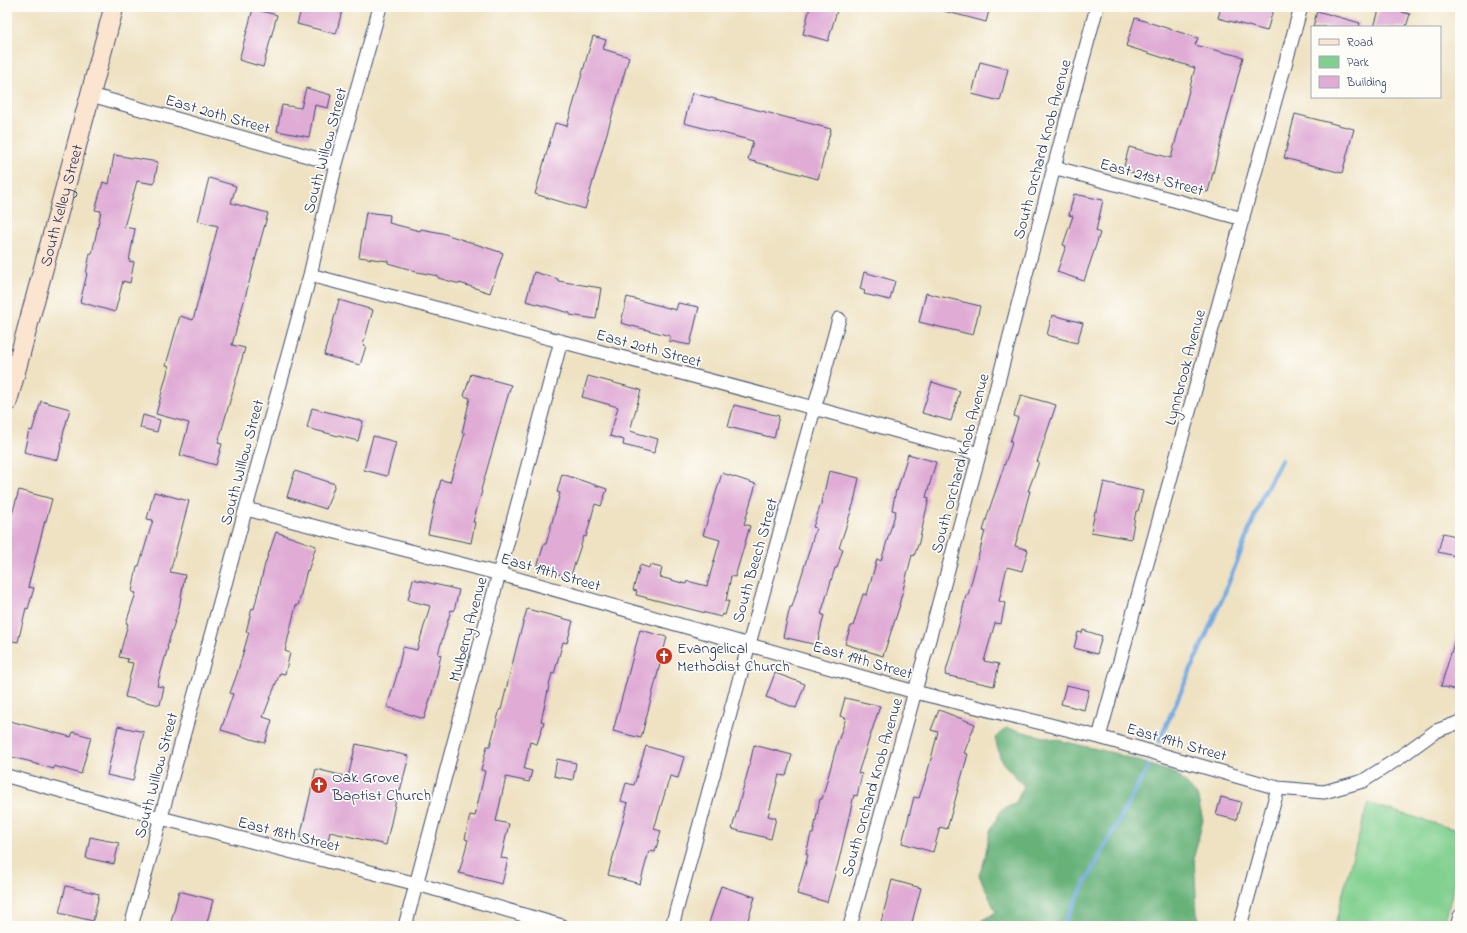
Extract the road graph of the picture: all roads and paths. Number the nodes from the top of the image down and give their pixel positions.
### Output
1 (114, 7) edge
2 (380, 7) edge
3 (1097, 7) edge
4 (1302, 7) edge
5 (91, 95) junction
6 (336, 164) junction
7 (1053, 167) junction
8 (1243, 219) junction
9 (310, 275) junction
10 (839, 319) dead end
11 (561, 341) junction
12 (7, 403) edge
13 (814, 408) junction
14 (979, 454) junction
15 (246, 509) junction
16 (500, 574) junction
17 (749, 644) junction
18 (915, 692) junction
19 (1460, 722) edge
20 (1099, 737) junction
21 (7, 776) edge
22 (1278, 788) junction
23 (161, 818) junction
24 (417, 884) junction
25 (1460, 916) edge
26 (131, 926) edge
27 (406, 926) edge
28 (562, 926) edge
29 (672, 926) edge
30 (850, 926) edge
31 (1240, 926) edge
32 (1457, 926) edge

1 - 5 main road, South Kelley Street
2 - 6 street, South Willow Street
3 - 7 street, South Orchard Knob Avenue
4 - 8 street, Lynnbrook Avenue
5 - 6 street, East 20th Street
5 - 12 main road, South Kelley Street
6 - 9 street, South Willow Street
7 - 8 street, East 21st Street
7 - 14 street, South Orchard Knob Avenue
8 - 20 street, Lynnbrook Avenue
9 - 11 street, East 20th Street
9 - 15 street, South Willow Street
10 - 13 street, South Beech Street
11 - 13 street, East 20th Street
11 - 16 street, Mulberry Avenue
13 - 14 street, East 20th Street
13 - 17 street, South Beech Street
14 - 18 street, South Orchard Knob Avenue
15 - 16 street, East 19th Street
15 - 23 street, South Willow Street
16 - 17 street, East 19th Street
16 - 24 street, Mulberry Avenue
17 - 18 street, East 19th Street
17 - 29 street, South Beech Street
18 - 20 street, East 19th Street
18 - 30 street, South Orchard Knob Avenue
19 - 22 street, East 19th Street
20 - 22 street, East 19th Street
21 - 23 street, East 18th Street
22 - 31 street
23 - 24 street, East 18th Street
23 - 26 street, South Willow Street
24 - 27 street, Mulberry Avenue
24 - 28 street, East 18th Street
25 - 32 street

